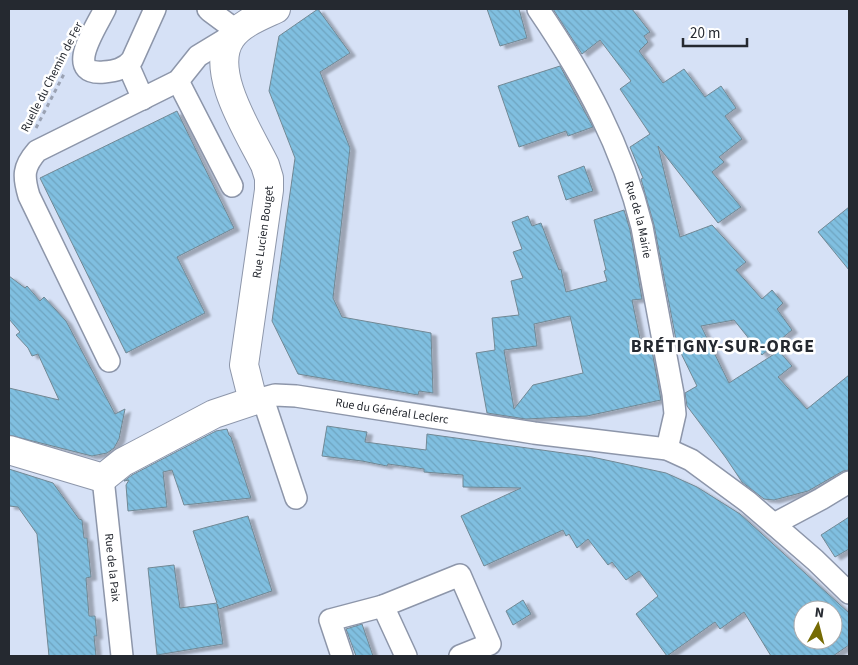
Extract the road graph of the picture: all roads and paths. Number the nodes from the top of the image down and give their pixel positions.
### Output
1 (105, 9) edge
2 (155, 9) edge
3 (208, 9) edge
4 (276, 9) edge
5 (538, 9) edge
6 (234, 34) junction
7 (128, 65) junction
8 (65, 70) dead end
9 (178, 82) junction
10 (144, 99) junction
11 (34, 132) dead end
12 (232, 186) dead end
13 (109, 361) dead end
14 (258, 400) junction
15 (666, 449) junction
16 (9, 450) edge
17 (103, 478) junction
18 (849, 482) edge
19 (296, 498) dead end
20 (774, 524) junction
21 (849, 593) edge
22 (383, 606) junction
23 (122, 656) edge
24 (342, 656) edge
25 (406, 656) edge
26 (460, 656) edge

1 - 7 street
2 - 7 street
3 - 6 street
4 - 6 main road
5 - 15 street, Rue de la Mairie
6 - 9 street
6 - 14 main road, Rue Lucien Bouget
7 - 10 street
8 - 11 path, Ruelle du Chemin de Fer
9 - 10 street
9 - 12 street
10 - 13 street
14 - 15 street, Rue du Général Leclerc
14 - 17 main road, Rue du Général Leclerc
14 - 19 street
15 - 20 street, Rue du Général Leclerc
16 - 17 main road
17 - 23 street, Rue de la Paix
18 - 20 street
20 - 21 street, Rue du Général Leclerc
22 - 24 street
22 - 25 street
22 - 26 street

